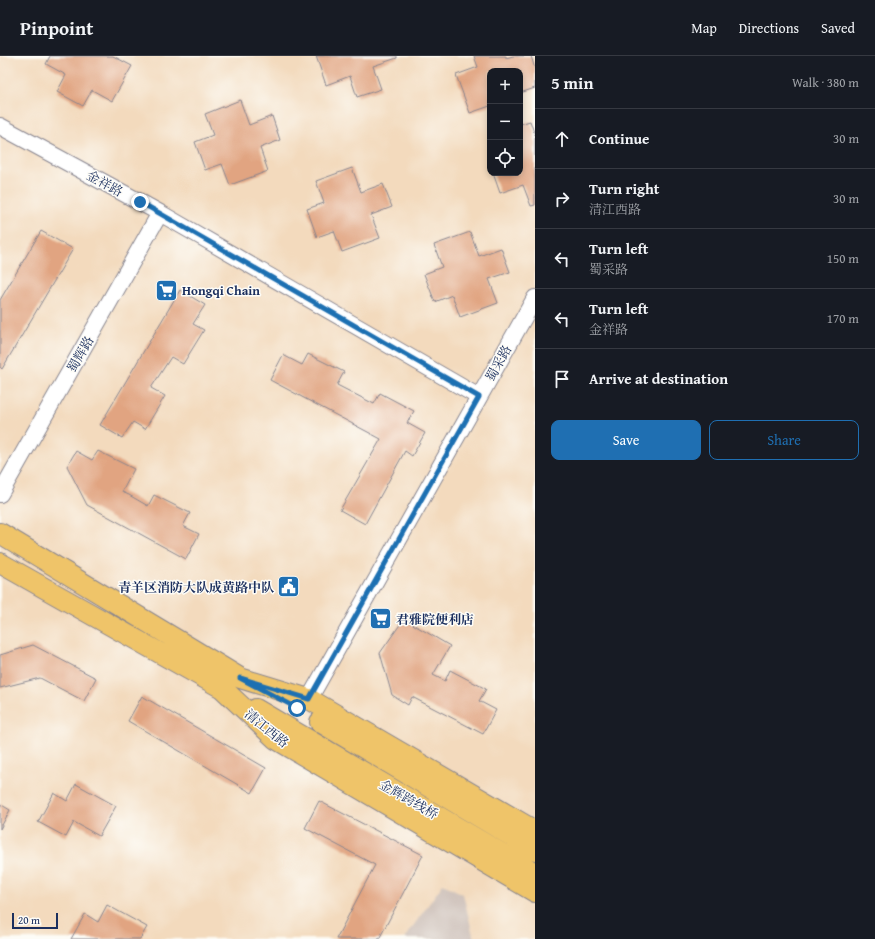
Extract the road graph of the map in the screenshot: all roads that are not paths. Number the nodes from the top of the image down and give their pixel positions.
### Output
1 (0, 126) edge
2 (160, 213) junction
3 (535, 298) edge
4 (479, 397) junction
5 (0, 494) edge
6 (0, 533) edge
7 (0, 563) edge
8 (222, 688) junction
9 (303, 703) junction
10 (535, 831) edge
11 (535, 850) edge
12 (535, 873) edge
13 (535, 892) edge

1 - 2 street, 金祥路
2 - 4 street, 金祥路
2 - 5 street, 蜀辉路
3 - 4 street, 蜀采路
4 - 9 street, 蜀采路
6 - 9 main road
7 - 8 main road, 清江西路
8 - 12 main road, 金辉跨线桥
8 - 13 main road, 清江西路
9 - 10 main road
9 - 11 main road, 金辉跨线桥

